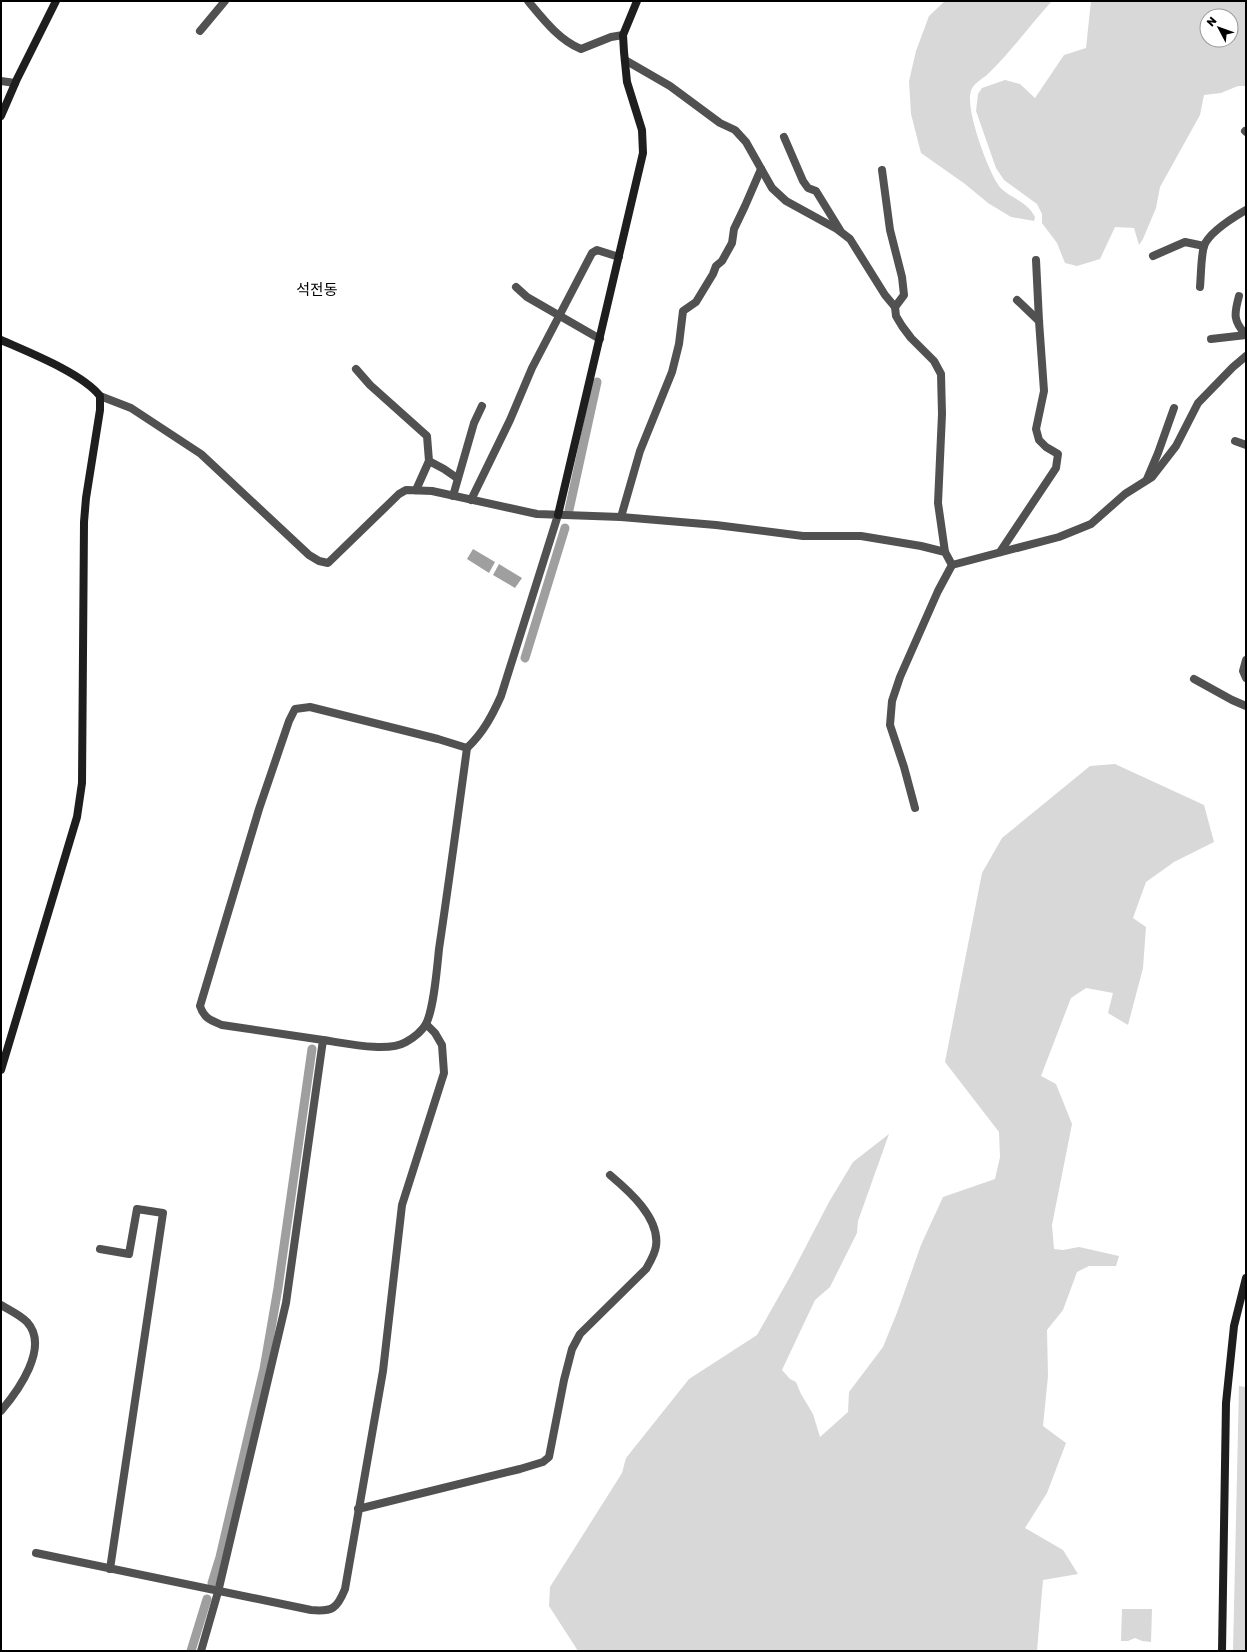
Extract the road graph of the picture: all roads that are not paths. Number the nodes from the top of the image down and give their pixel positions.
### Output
1 (56, 1) edge
2 (225, 1) edge
3 (528, 1) edge
4 (637, 1) edge
5 (200, 31) dead end
6 (623, 35) junction
7 (625, 60) junction
8 (1, 81) edge
9 (15, 83) junction
10 (1, 116) edge
11 (784, 137) dead end
12 (761, 169) junction
13 (882, 170) dead end
14 (1246, 210) edge
15 (843, 234) junction
16 (1204, 246) junction
17 (1153, 256) dead end
18 (619, 257) junction
19 (1036, 260) dead end
20 (516, 287) dead end
21 (1200, 287) dead end
22 (1239, 296) dead end
23 (1017, 300) dead end
24 (895, 307) junction
25 (559, 316) junction
26 (1039, 321) junction
27 (1246, 335) edge
28 (600, 339) junction
29 (1211, 339) dead end
30 (1, 340) edge
31 (1246, 356) edge
32 (356, 369) dead end
33 (100, 396) junction
34 (482, 406) dead end
35 (1174, 408) dead end
36 (1235, 441) dead end
37 (1246, 444) edge
38 (429, 461) junction
39 (457, 478) junction
40 (1145, 481) junction
41 (416, 490) junction
42 (453, 496) junction
43 (471, 500) junction
44 (558, 515) junction
45 (621, 517) junction
46 (945, 552) junction
47 (1000, 552) junction
48 (952, 565) junction
49 (1246, 660) edge
50 (1246, 678) edge
51 (1194, 679) dead end
52 (1246, 706) edge
53 (467, 748) junction
54 (915, 808) dead end
55 (426, 1024) junction
56 (323, 1040) junction
57 (1, 1070) edge
58 (610, 1174) dead end
59 (100, 1249) dead end
60 (1246, 1278) edge
61 (1, 1305) edge
62 (1, 1411) edge
63 (358, 1509) junction
64 (36, 1553) dead end
65 (110, 1569) junction
66 (218, 1592) junction
67 (201, 1651) edge
68 (1222, 1651) edge

1 - 9 street
2 - 5 street
3 - 6 street
4 - 6 street
6 - 7 street
7 - 12 street
7 - 18 street
8 - 9 street
9 - 10 street
11 - 15 street
12 - 15 street
12 - 45 street
13 - 24 street
14 - 16 street
15 - 24 street
16 - 17 street
16 - 21 street
18 - 25 street
18 - 28 street
19 - 26 street
20 - 25 street
22 - 27 street
23 - 26 street
24 - 46 street
25 - 28 street
25 - 43 street
26 - 47 street
27 - 29 street
28 - 44 street
30 - 33 street
31 - 40 street
32 - 38 street
33 - 41 street
33 - 57 street
34 - 39 street
35 - 40 street
36 - 37 street
38 - 39 street
38 - 41 street
39 - 42 street
40 - 47 street
41 - 42 street
42 - 43 street
43 - 44 street
44 - 45 street
44 - 53 street
45 - 46 street
46 - 48 street
47 - 48 street
48 - 54 street
49 - 50 street
51 - 52 street
53 - 55 street
53 - 56 street
55 - 56 street
55 - 63 street
56 - 66 street
58 - 63 street
59 - 65 street
60 - 68 street
61 - 62 street
63 - 66 street
64 - 65 street
65 - 66 street
66 - 67 street

